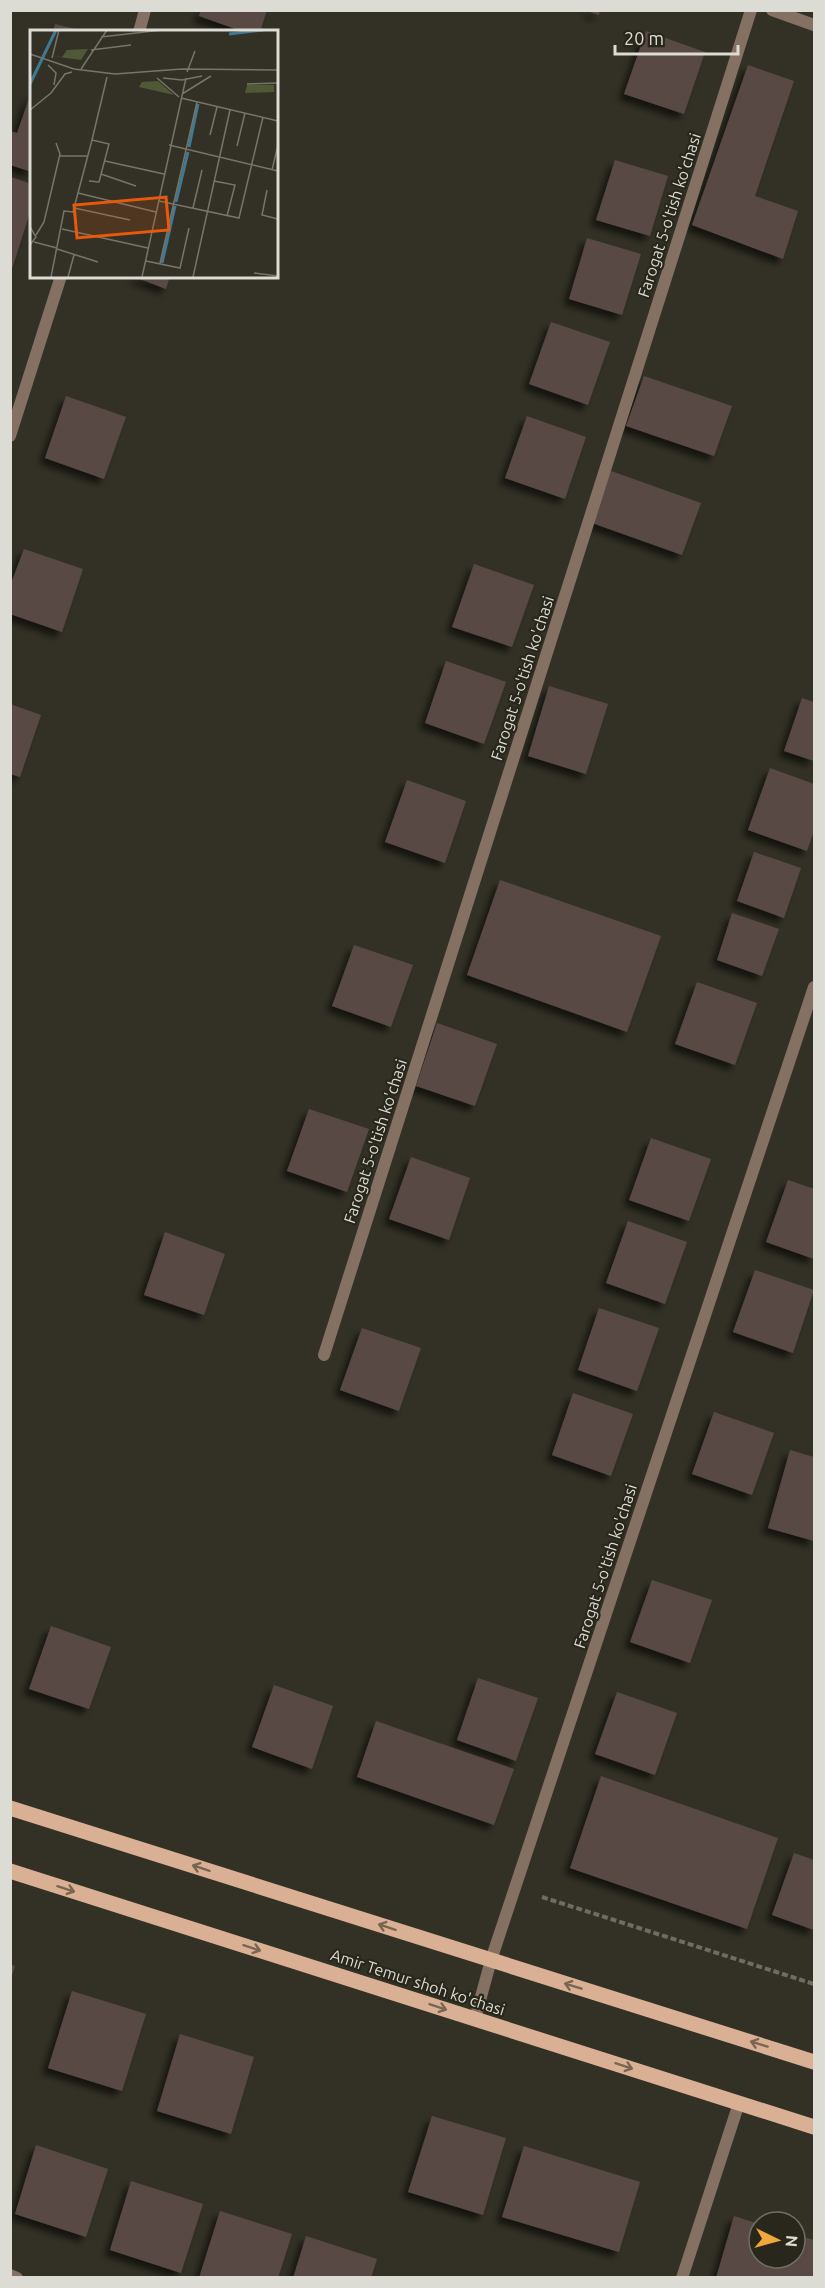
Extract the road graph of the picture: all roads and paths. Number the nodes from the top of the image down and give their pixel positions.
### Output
1 (145, 10) edge
2 (751, 10) edge
3 (772, 10) edge
4 (814, 25) edge
5 (140, 30) edge
6 (60, 278) edge
7 (10, 436) edge
8 (814, 987) edge
9 (324, 1355) dead end
10 (10, 1808) edge
11 (10, 1872) edge
12 (515, 1888) junction
13 (491, 1960) junction
14 (814, 1984) edge
15 (475, 2019) junction
16 (814, 2062) edge
17 (739, 2103) junction
18 (814, 2127) edge
19 (10, 2275) edge
20 (17, 2277) edge
21 (682, 2277) edge

1 - 5 street
2 - 9 street, Farogat 5-o'tish ko'chasi
3 - 4 street
6 - 7 street
8 - 12 street, Farogat 5-o'tish ko'chasi
13 -> 10 main road
11 -> 15 main road, Amir Temur shoh ko'chasi
12 - 13 street, Farogat 5-o'tish ko'chasi
12 - 14 path
13 - 15 street, Farogat 5-o'tish ko'chasi
16 -> 13 main road
15 -> 17 main road, Amir Temur shoh ko'chasi
17 - 18 main road, Amir Temur shoh ko'chasi
17 - 21 street
19 - 20 street

